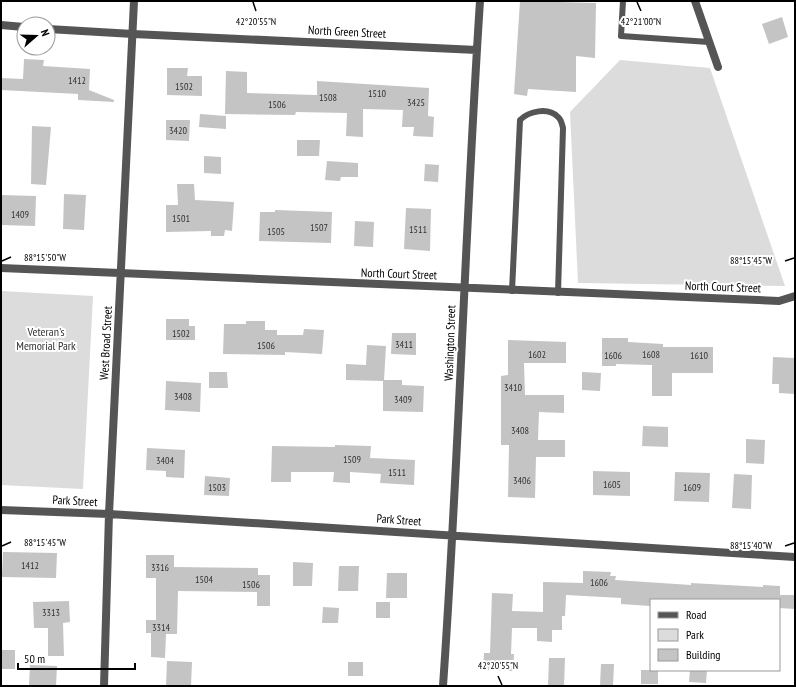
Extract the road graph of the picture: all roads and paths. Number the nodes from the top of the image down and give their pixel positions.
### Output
1 (134, 1) edge
2 (480, 1) edge
3 (623, 1) edge
4 (695, 1) edge
5 (1, 25) edge
6 (16, 26) edge
7 (56, 29) edge
8 (132, 34) junction
9 (709, 42) junction
10 (477, 50) junction
11 (718, 67) dead end
12 (1, 268) edge
13 (122, 274) junction
14 (464, 289) junction
15 (512, 291) junction
16 (558, 293) junction
17 (795, 296) edge
18 (1, 510) edge
19 (109, 514) junction
20 (454, 536) junction
21 (795, 557) edge
22 (104, 686) edge
23 (443, 686) edge

1 - 8 street, West Broad Street
2 - 10 street, Washington Street
3 - 9 lane
4 - 9 street
5 - 6 street
7 - 8 street, North Green Street
8 - 10 street, North Green Street
8 - 13 street, West Broad Street
9 - 11 street
10 - 14 street, Washington Street
12 - 13 street, North Court Street
13 - 14 street, North Court Street
13 - 19 street, West Broad Street
14 - 15 street, North Court Street
14 - 20 street, Washington Street
15 - 16 street, North Court Street
15 - 16 lane
16 - 17 street, North Court Street
18 - 19 street, Park Street
19 - 20 street, Park Street
19 - 22 street, West Broad Street
20 - 21 street, Park Street
20 - 23 street, Washington Street

